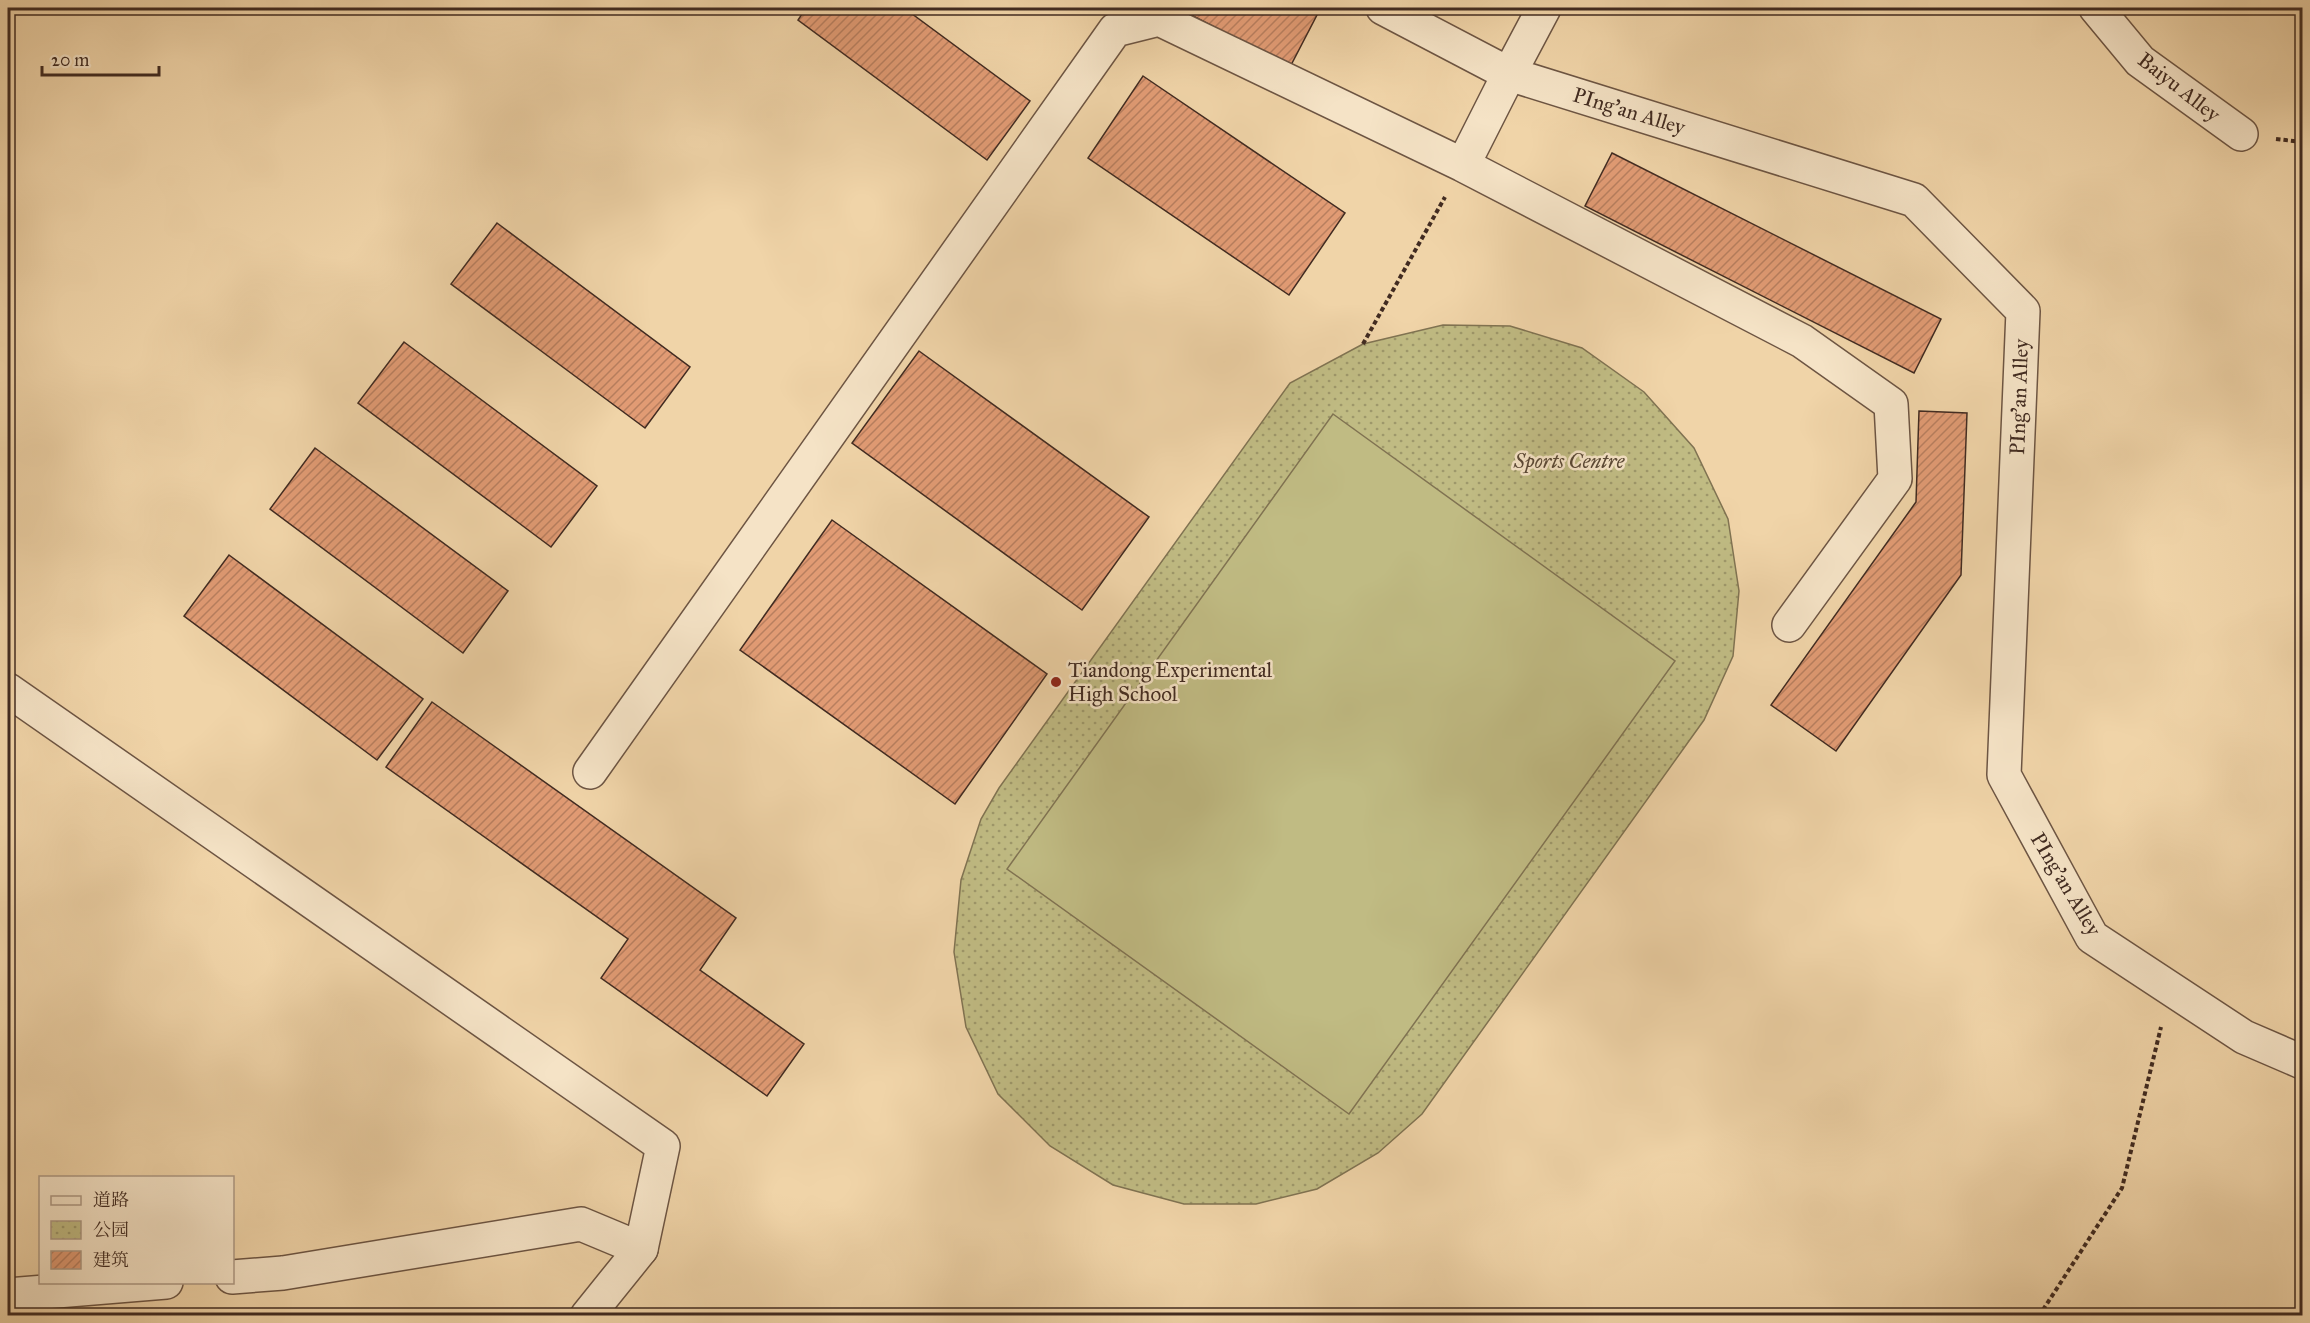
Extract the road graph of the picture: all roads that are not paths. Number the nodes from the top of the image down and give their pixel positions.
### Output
1 (1383, 8) edge
2 (1544, 8) edge
3 (2096, 8) edge
4 (1509, 74) junction
5 (2241, 134) dead end
6 (1463, 165) junction
7 (1789, 625) dead end
8 (8, 690) edge
9 (590, 772) dead end
10 (2302, 1062) edge
11 (641, 1249) junction
12 (234, 1277) edge
13 (142, 1284) edge
14 (8, 1295) edge
15 (587, 1316) edge

1 - 4 street, PIng'an Alley
2 - 4 street
3 - 5 street, Baiyu Alley
4 - 6 street
4 - 10 street, PIng'an Alley
6 - 7 street
6 - 9 street
8 - 11 street
11 - 12 street
11 - 15 street
13 - 14 street

